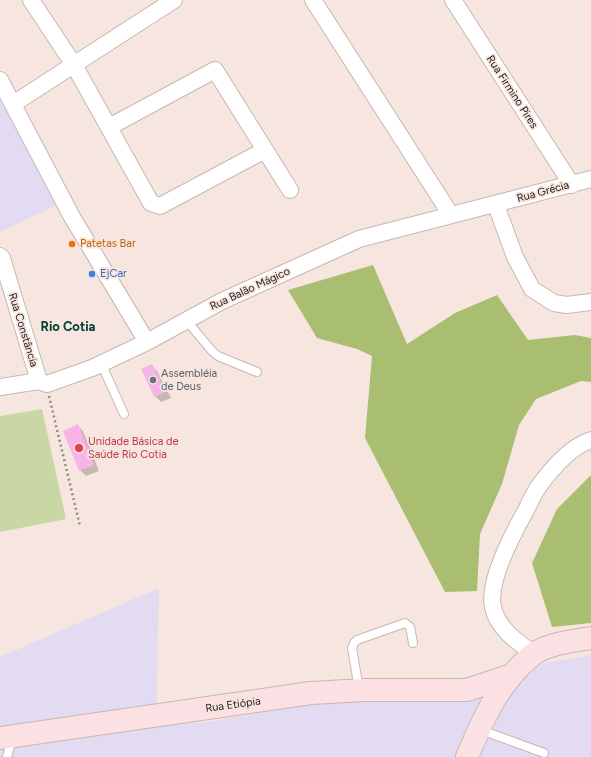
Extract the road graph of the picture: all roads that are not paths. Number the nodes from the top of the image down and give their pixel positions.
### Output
1 (31, 0) edge
2 (174, 0) edge
3 (313, 0) edge
4 (453, 0) edge
5 (74, 65) junction
6 (0, 80) edge
7 (13, 104) junction
8 (109, 127) junction
9 (265, 150) junction
10 (591, 179) edge
11 (572, 184) junction
12 (290, 190) dead end
13 (496, 205) junction
14 (451, 215) junction
15 (0, 256) edge
16 (591, 302) edge
17 (186, 320) junction
18 (147, 342) junction
19 (101, 363) junction
20 (257, 372) dead end
21 (43, 383) junction
22 (0, 387) edge
23 (124, 414) dead end
24 (591, 440) edge
25 (591, 638) edge
26 (413, 643) dead end
27 (534, 654) junction
28 (512, 675) junction
29 (359, 690) junction
30 (467, 690) junction
31 (481, 723) junction
32 (6, 744) edge
33 (544, 753) dead end
34 (467, 757) edge

1 - 5 street
2 - 5 street
3 - 14 street
4 - 11 street, Rua Firmino Pires
5 - 7 street
5 - 8 street
6 - 7 street
7 - 18 street
8 - 9 street
8 - 9 street
9 - 12 street
10 - 11 street, Rua Grécia
11 - 13 street, Rua Grécia
13 - 14 street, Rua Balão Mágico
13 - 16 street
14 - 17 street, Rua Balão Mágico
15 - 21 street, Rua Constância
17 - 18 street, Rua Balão Mágico
17 - 20 lane
18 - 19 street, Rua Balão Mágico
19 - 21 street, Rua Balão Mágico
19 - 23 lane
21 - 22 street, Rua Balão Mágico
24 - 27 street
25 - 27 street
26 - 29 lane
27 - 28 street
28 - 30 street, Rua Etiópia
28 - 31 street
29 - 30 street, Rua Etiópia
29 - 32 street, Rua Etiópia
30 - 31 street
31 - 33 lane
31 - 34 street

